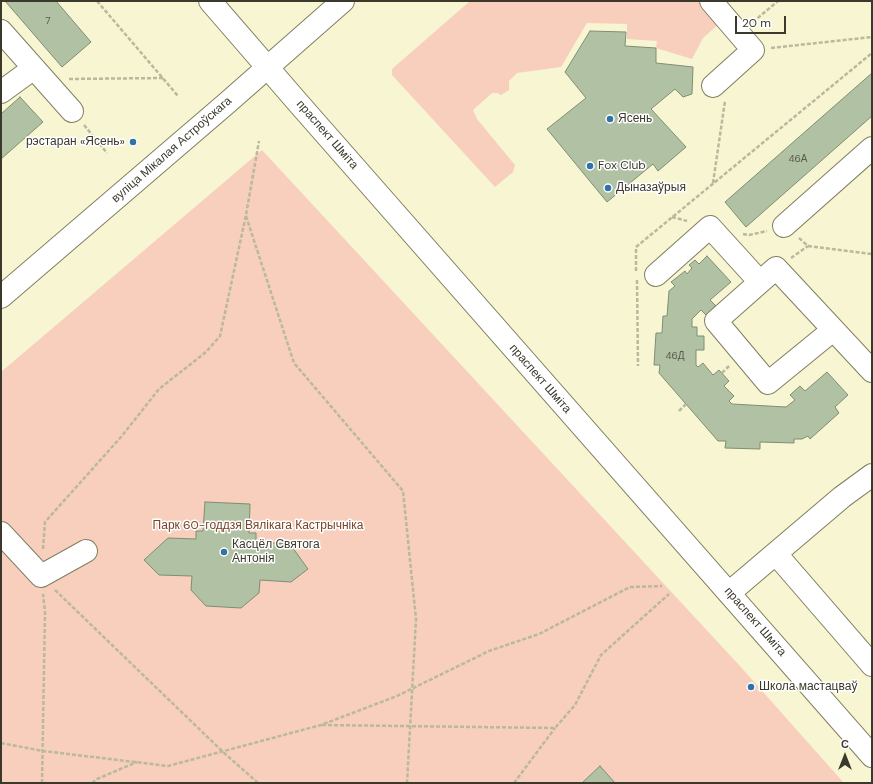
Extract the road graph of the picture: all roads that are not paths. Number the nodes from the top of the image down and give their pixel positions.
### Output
1 (210, 1) edge
2 (343, 1) edge
3 (711, 1) edge
4 (1, 31) edge
5 (267, 66) junction
6 (39, 74) junction
7 (713, 86) dead end
8 (1, 92) edge
9 (72, 111) road end
10 (872, 148) edge
11 (784, 226) dead end
12 (656, 275) dead end
13 (760, 282) junction
14 (1, 297) edge
15 (833, 330) junction
16 (872, 371) edge
17 (872, 476) edge
18 (1, 533) edge
19 (86, 551) dead end
20 (776, 554) junction
21 (729, 593) junction
22 (872, 665) edge
23 (872, 756) edge

1 - 5 main road, праспект Шміта
2 - 5 main road, вуліца Мікалая Астроўскага
3 - 7 main road
4 - 6 main road
5 - 14 main road, вуліца Мікалая Астроўскага
5 - 21 main road, праспект Шміта
6 - 8 main road
6 - 9 main road
10 - 11 main road
12 - 13 main road
13 - 15 main road
13 - 15 main road
15 - 16 main road
17 - 20 main road
18 - 19 main road
20 - 21 main road
20 - 22 main road
21 - 23 main road, праспект Шміта

